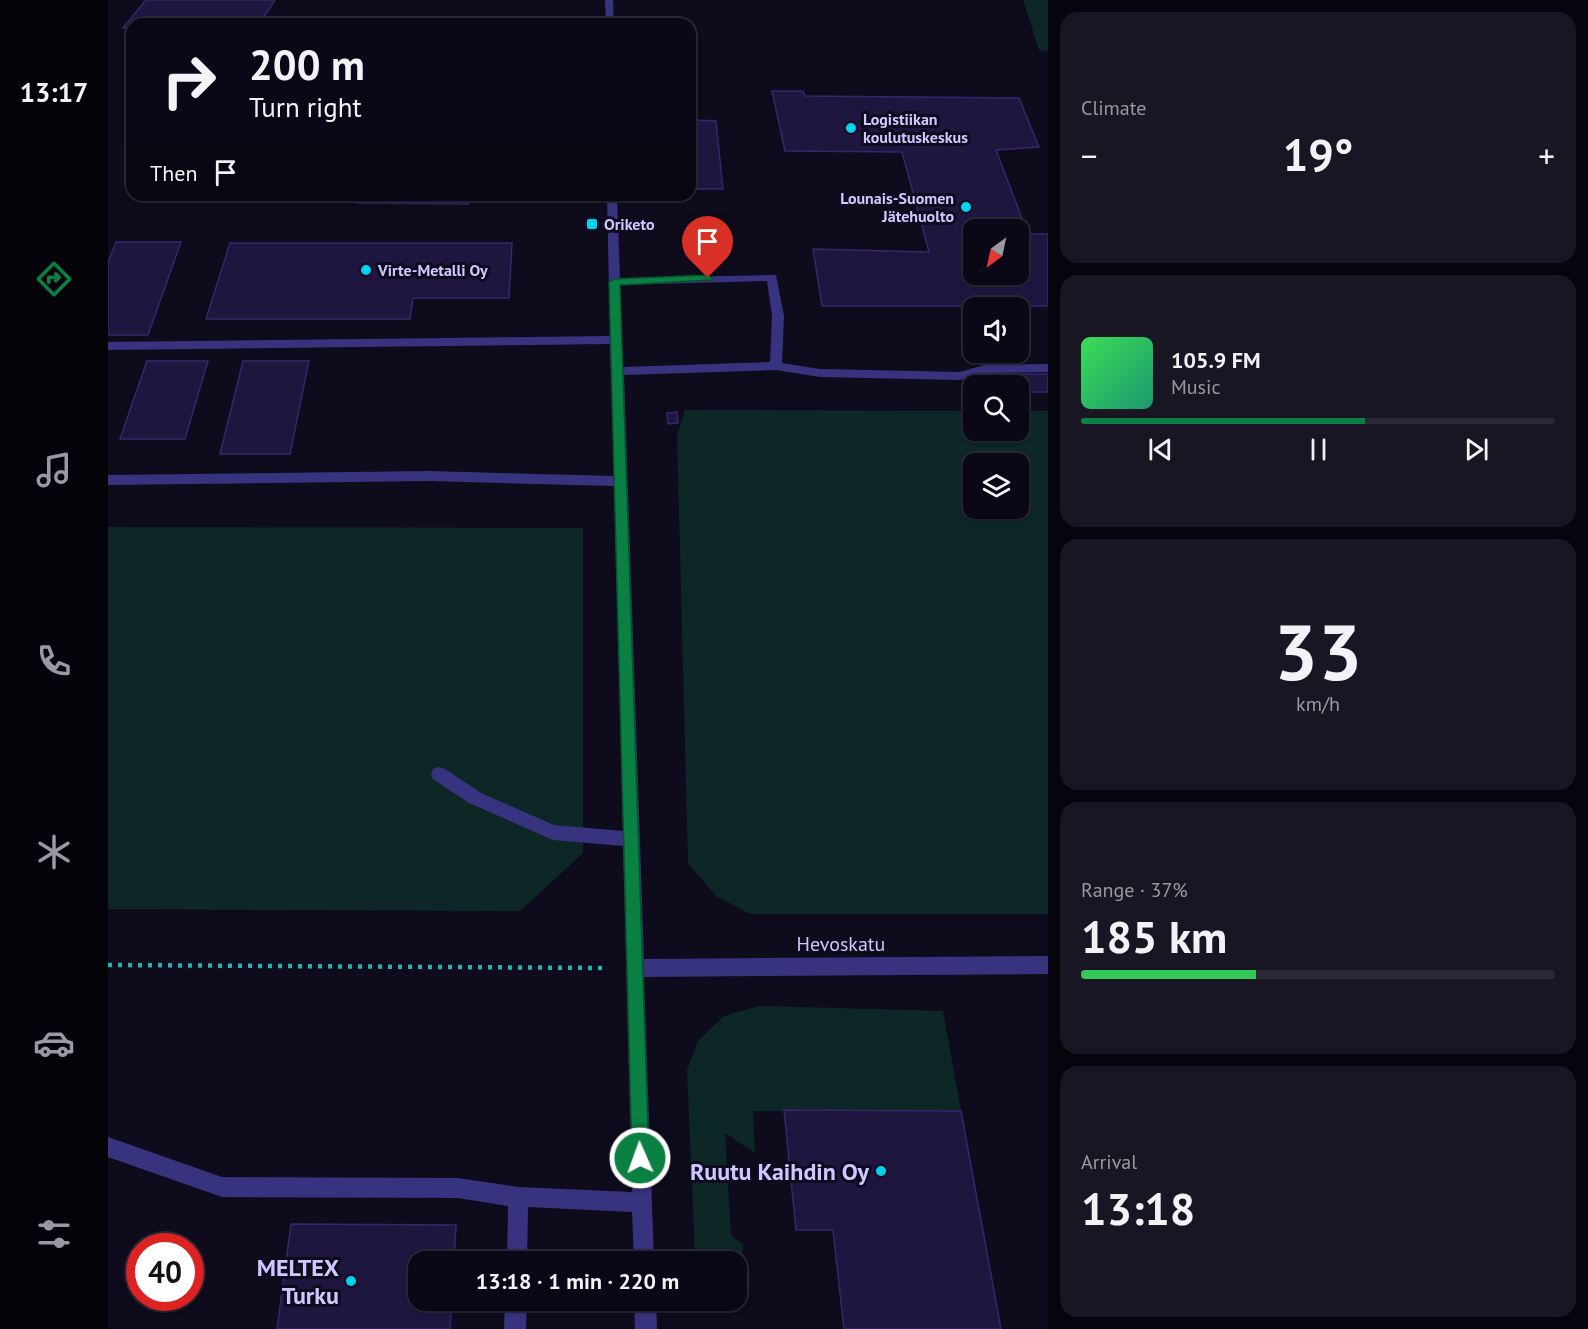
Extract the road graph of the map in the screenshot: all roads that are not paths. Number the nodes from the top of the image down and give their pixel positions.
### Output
1 (609, 0) edge
2 (609, 18) edge
3 (612, 201) edge
4 (615, 282) junction
5 (616, 340) junction
6 (108, 346) edge
7 (776, 366) junction
8 (1048, 368) edge
9 (617, 372) junction
10 (108, 480) edge
11 (620, 481) junction
12 (439, 774) dead end
13 (631, 839) junction
14 (1048, 965) edge
15 (635, 968) junction
16 (108, 1147) edge
17 (518, 1197) junction
18 (642, 1202) junction
19 (517, 1251) edge
20 (644, 1251) edge
21 (516, 1311) edge
22 (645, 1311) edge
23 (515, 1329) edge
24 (646, 1329) edge

1 - 2 street
3 - 4 street
4 - 5 street
4 - 7 street
5 - 6 street
5 - 9 street
7 - 8 street
7 - 9 street
9 - 11 street
10 - 11 street
11 - 13 street
12 - 13 street
13 - 15 street
14 - 15 street, Hevoskatu
15 - 18 street
16 - 17 street
17 - 18 street
17 - 19 street
18 - 20 street
21 - 23 street
22 - 24 street

